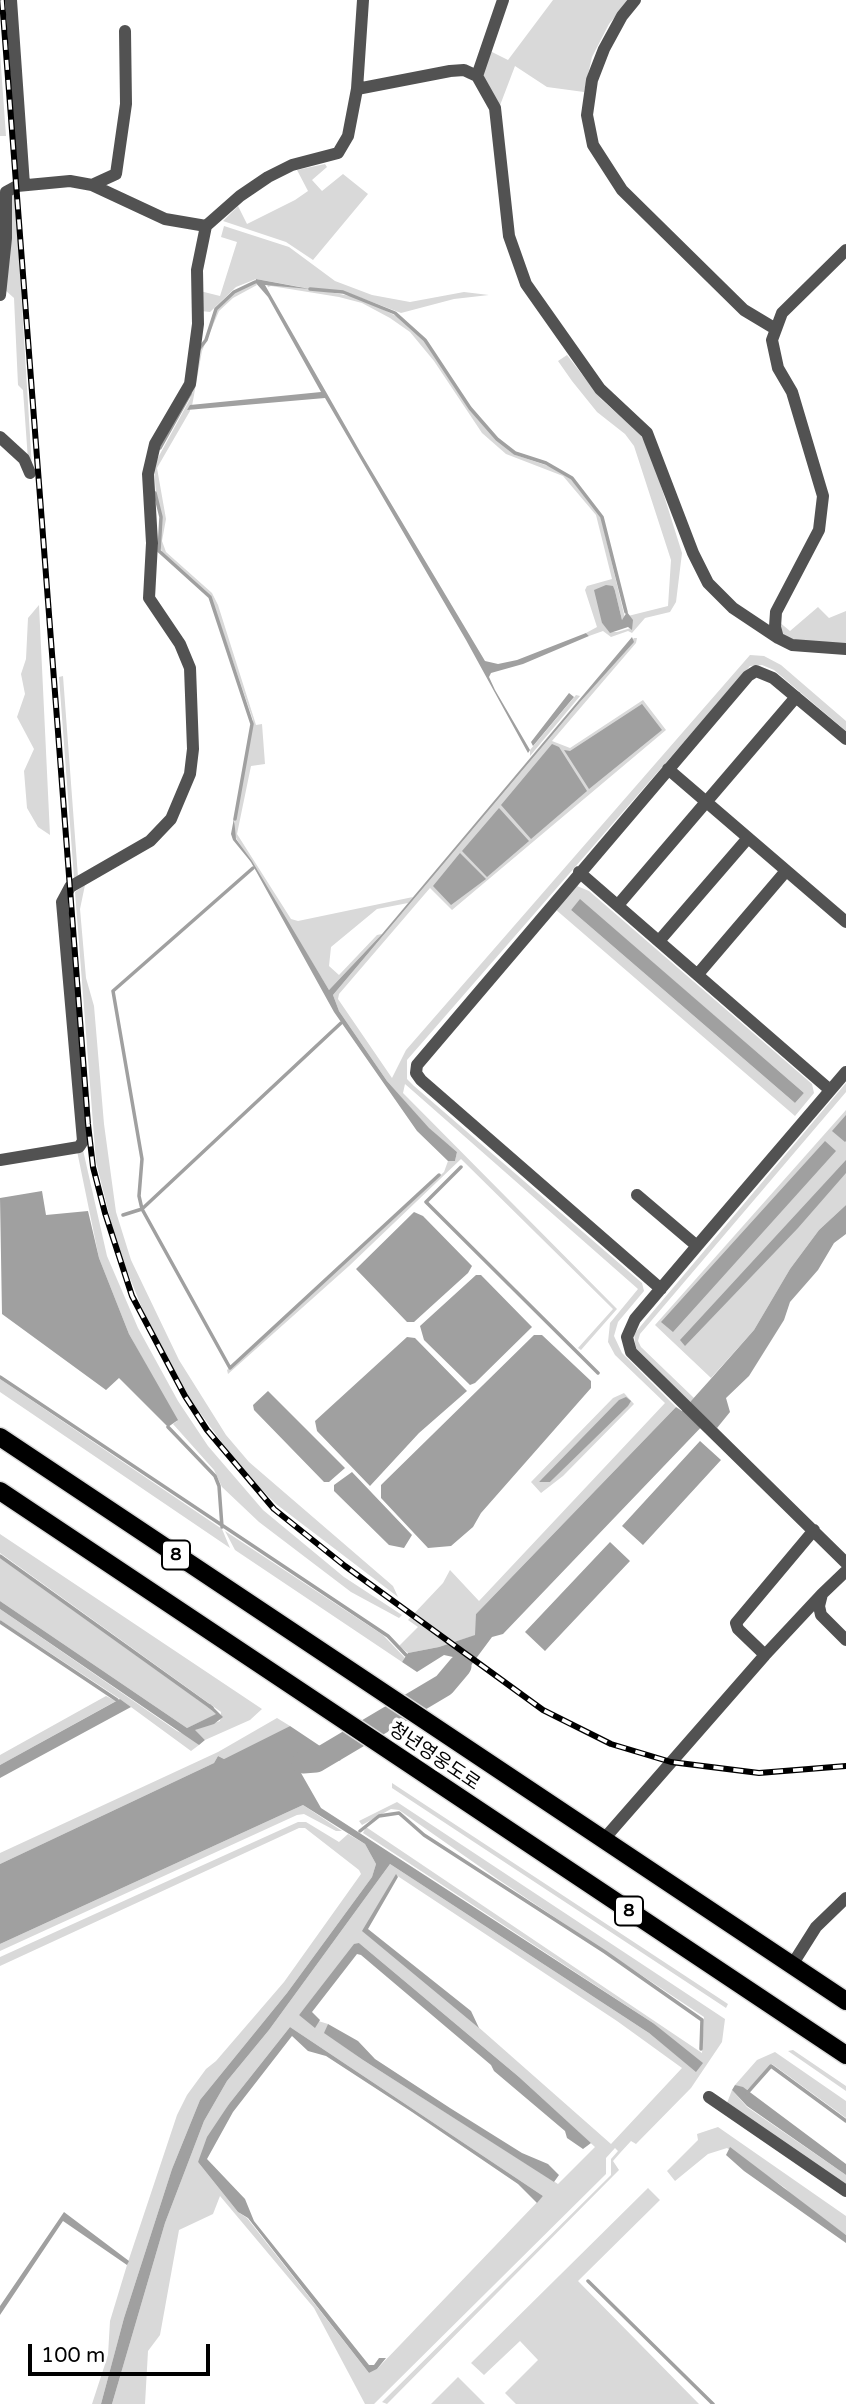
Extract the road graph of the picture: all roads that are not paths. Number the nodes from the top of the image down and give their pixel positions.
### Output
1 (11, 0) edge
2 (363, 0) edge
3 (503, 0) edge
4 (635, 0) edge
5 (125, 31) dead end
6 (477, 76) junction
7 (357, 89) junction
8 (92, 185) junction
9 (24, 186) junction
10 (206, 226) junction
11 (846, 250) edge
12 (0, 295) edge
13 (774, 328) junction
14 (0, 437) edge
15 (30, 473) dead end
16 (778, 638) junction
17 (846, 649) edge
18 (796, 697) junction
19 (846, 739) edge
20 (668, 769) junction
21 (706, 802) junction
22 (748, 838) junction
23 (786, 871) junction
24 (579, 872) junction
25 (618, 905) junction
26 (846, 922) edge
27 (659, 941) junction
28 (698, 974) junction
29 (846, 1072) edge
30 (830, 1090) junction
31 (0, 1160) edge
32 (637, 1195) dead end
33 (697, 1246) junction
34 (661, 1289) junction
35 (0, 1437) edge
36 (0, 1491) edge
37 (814, 1530) junction
38 (846, 1563) edge
39 (846, 1571) edge
40 (822, 1594) junction
41 (846, 1640) edge
42 (765, 1655) junction
43 (604, 1839) junction
44 (846, 1898) edge
45 (792, 1965) junction
46 (846, 2001) edge
47 (846, 2056) edge
48 (709, 2097) dead end
49 (846, 2191) edge

1 - 9 street
2 - 7 street
3 - 6 street
4 - 13 street
5 - 8 street
6 - 7 street
6 - 16 street
7 - 10 street
8 - 9 street
8 - 10 street
9 - 12 street
10 - 31 street
11 - 13 street
13 - 16 street
14 - 15 street
16 - 17 street
18 - 19 street
18 - 20 street
18 - 21 street
20 - 21 street
20 - 24 street
21 - 22 street
21 - 25 street
22 - 23 street
22 - 27 street
23 - 26 street
23 - 28 street
24 - 25 street
24 - 34 street
25 - 27 street
27 - 28 street
28 - 30 street
29 - 30 street
30 - 33 street
32 - 33 street
33 - 34 street
34 - 37 street
35 - 43 highway, 청년영웅도로 / 8
36 - 47 highway, 청년영웅도로 / 8
37 - 38 street
37 - 42 street
39 - 40 street
40 - 41 street
40 - 42 street
42 - 43 street
43 - 45 highway, 청년영웅도로 / 8
44 - 45 street
45 - 46 highway, 청년영웅도로 / 8
48 - 49 street

